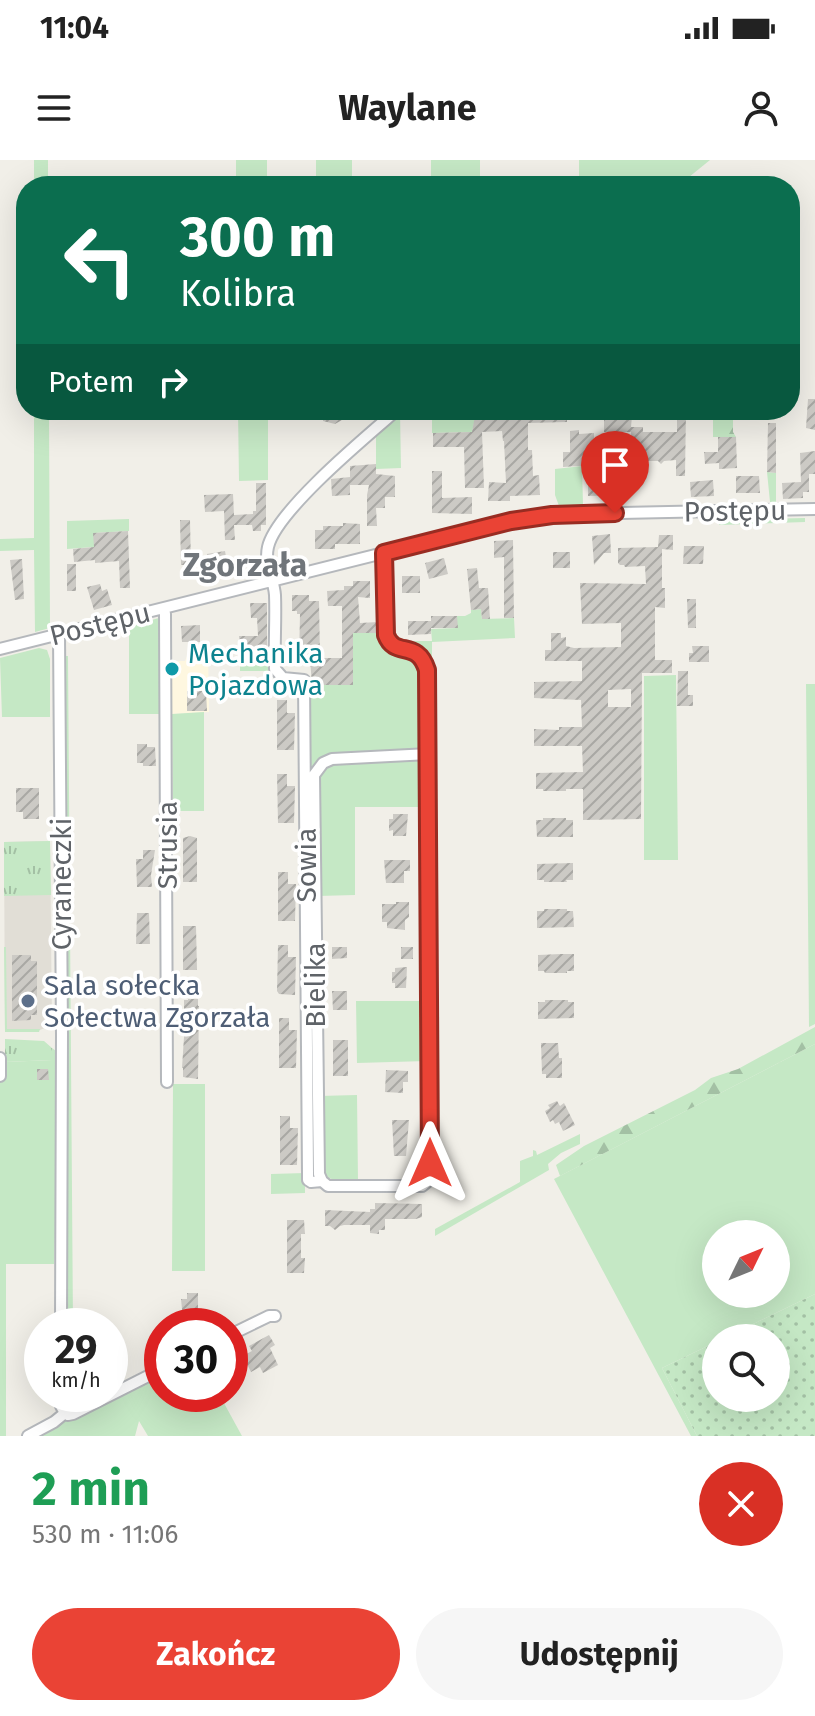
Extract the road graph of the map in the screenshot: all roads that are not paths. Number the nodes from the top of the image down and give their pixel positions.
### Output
1 (386, 420) edge
2 (815, 509) edge
3 (384, 553) junction
4 (272, 581) junction
5 (164, 608) junction
6 (59, 634) junction
7 (0, 649) edge
8 (429, 754) junction
9 (0, 1058) edge
10 (0, 1076) edge
11 (167, 1082) dead end
12 (316, 1176) junction
13 (61, 1308) edge
14 (275, 1316) dead end
15 (248, 1326) edge
16 (144, 1378) edge
17 (65, 1413) joint
18 (28, 1436) edge

1 - 4 street
2 - 3 street, Postępu
3 - 4 street, Postępu
3 - 8 street
4 - 5 street, Postępu
4 - 12 street, Sowia
5 - 6 street, Postępu
5 - 11 street, Strusia
6 - 7 street, Postępu
6 - 13 street, Cyraneczki
8 - 12 street, Bielika
8 - 12 street
9 - 10 street
14 - 15 street
16 - 17 street
17 - 18 street

